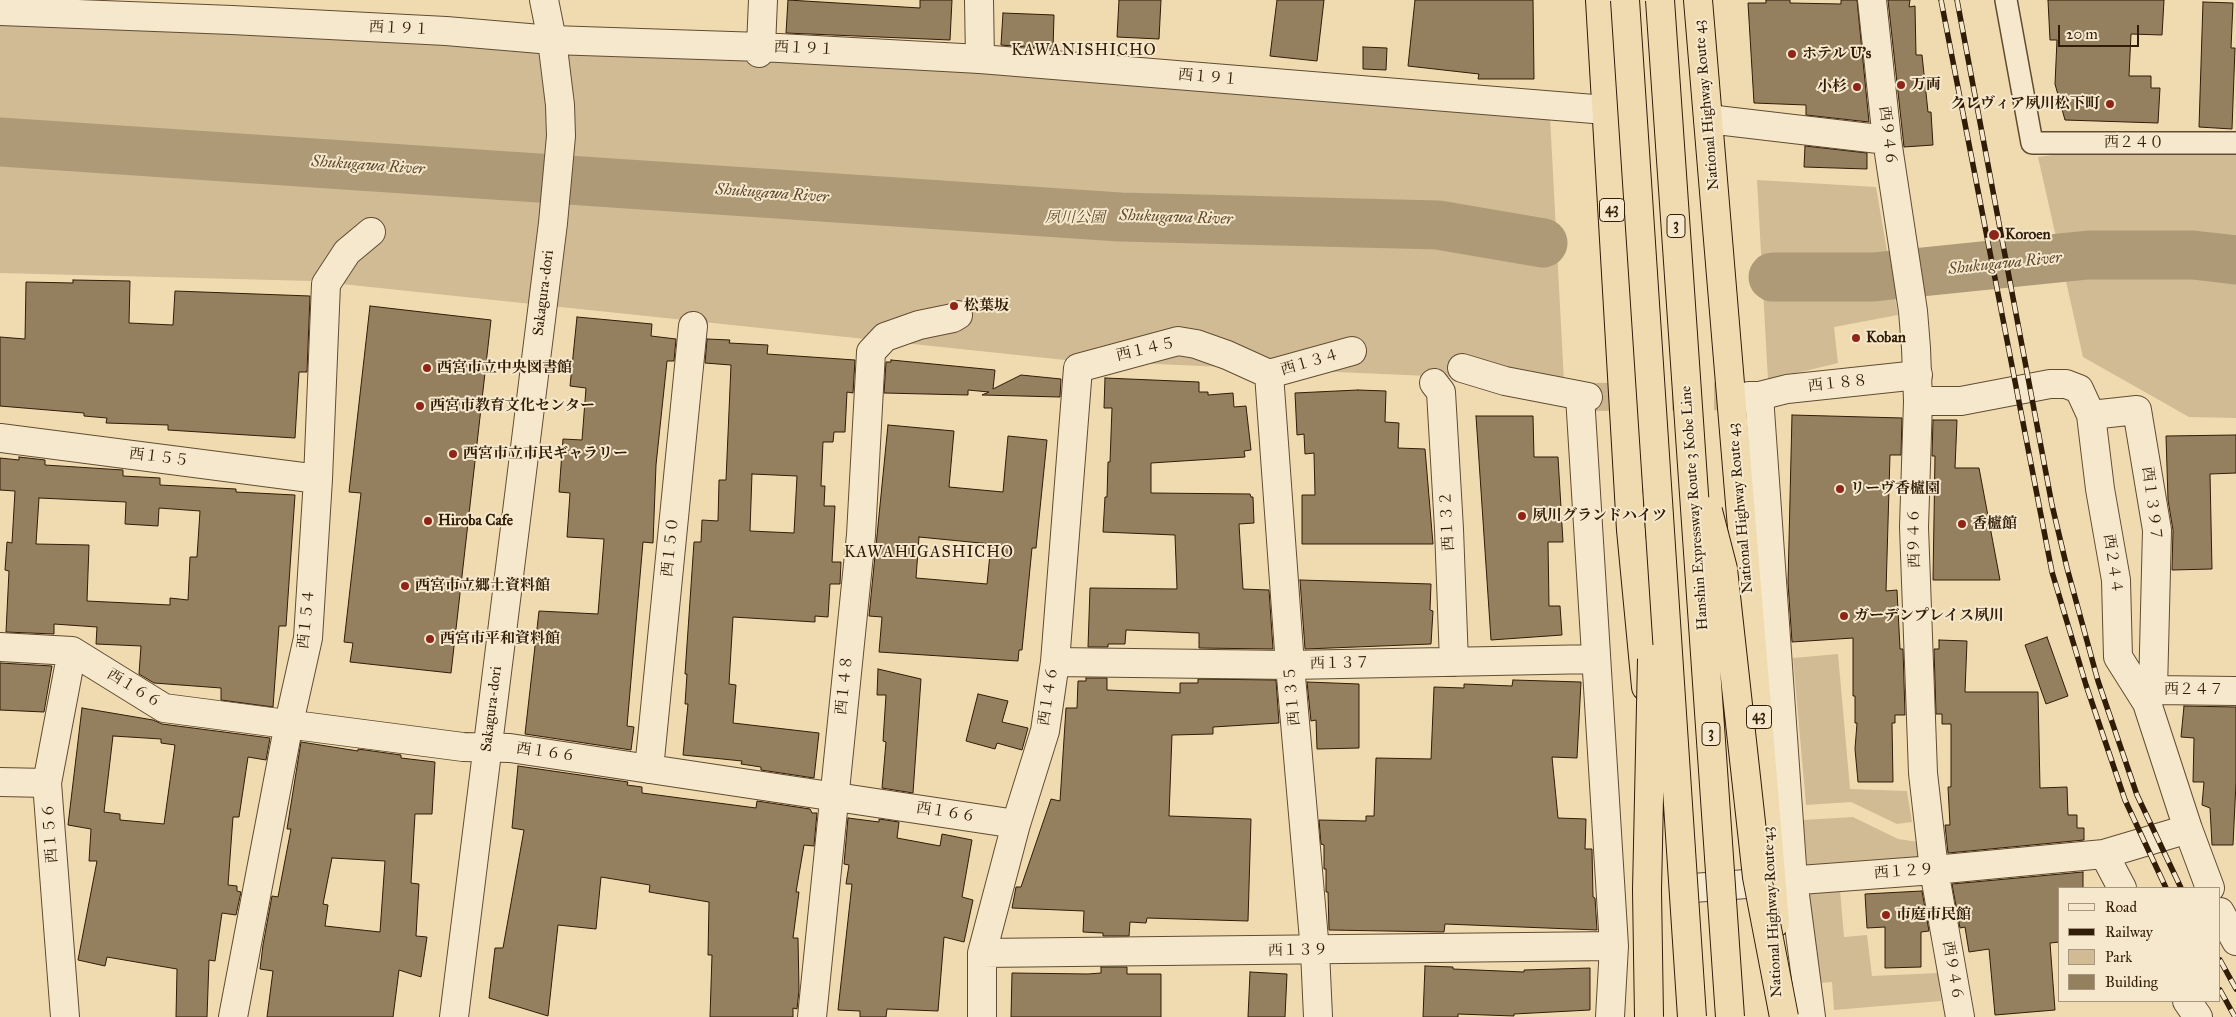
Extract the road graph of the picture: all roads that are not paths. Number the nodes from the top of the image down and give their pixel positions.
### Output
1 (544, 0) edge
2 (763, 0) edge
3 (979, 0) edge
4 (1600, 0) edge
5 (1625, 0) edge
6 (1660, 0) edge
7 (1698, 0) edge
8 (1872, 0) edge
9 (2006, 0) edge
10 (54, 10) edge
11 (0, 11) edge
12 (567, 46) junction
13 (760, 50) junction
14 (984, 63) junction
15 (1606, 110) junction
16 (1708, 119) junction
17 (1887, 140) junction
18 (2236, 143) edge
19 (371, 232) dead end
20 (958, 315) dead end
21 (693, 326) dead end
22 (1352, 351) dead end
23 (1078, 368) joint
24 (1462, 368) dead end
25 (1269, 374) junction
26 (1434, 383) dead end
27 (1918, 388) junction
28 (2091, 415) junction
29 (0, 438) edge
30 (1692, 451) junction
31 (1656, 468) junction
32 (318, 479) junction
33 (0, 647) edge
34 (72, 651) junction
35 (1596, 658) junction
36 (1055, 662) junction
37 (1454, 662) junction
38 (1290, 665) junction
39 (2236, 690) edge
40 (2150, 696) junction
41 (289, 723) junction
42 (487, 748) junction
43 (649, 769) junction
44 (0, 782) edge
45 (48, 783) junction
46 (834, 796) junction
47 (1016, 824) junction
48 (2188, 829) junction
49 (2104, 854) junction
50 (1934, 870) junction
51 (1783, 881) junction
52 (2121, 887) edge
53 (2210, 887) edge
54 (1666, 890) junction
55 (2221, 914) edge
56 (2236, 941) edge
57 (1614, 946) junction
58 (1315, 951) junction
59 (982, 953) junction
60 (2188, 1002) edge
61 (65, 1017) edge
62 (233, 1017) edge
63 (454, 1017) edge
64 (812, 1017) edge
65 (982, 1017) edge
66 (1318, 1017) edge
67 (1610, 1017) edge
68 (1649, 1017) edge
69 (1672, 1017) edge
70 (1692, 1017) edge
71 (1730, 1017) edge
72 (1779, 1017) edge
73 (1784, 1017) edge
74 (1810, 1017) edge
75 (1960, 1017) edge
76 (2198, 1017) edge

1 - 12 street, Sakagura-dori
2 - 13 street
3 - 14 street
4 - 15 highway, 43
5 - 31 highway, bridge
6 - 30 highway, Hanshin Expressway Route 3 Kobe Line / 3, bridge
7 - 16 highway, National Highway Route 43 / 43
8 - 17 street, 西９４６
9 - 18 street, 西２４０
10 - 11 street, 西１９１
10 - 12 street, 西１９１
12 - 13 street, 西１９１
12 - 42 street, Sakagura-dori
13 - 14 street, 西１９１
14 - 15 street, 西１９１
15 - 54 highway, 43
16 - 17 street
16 - 51 highway, National Highway Route 43 / 43
17 - 27 street, 西９４６
19 - 32 street, 西１５４
20 - 46 street, 西１４８
21 - 43 street, 西１５０
22 - 25 street, 西１３４
23 - 25 street, 西１４５
23 - 36 street, 西１４６
24 - 35 street
25 - 38 street, 西１３５
26 - 37 street, 西１３２
27 - 28 street, 西２４４
27 - 50 street, 西９４６
27 - 51 street, 西１８８
28 - 40 street, 西２４４
28 - 40 street, 西１３９７
29 - 32 street, 西１５５
30 - 71 highway, Hanshin Expressway Route 3 Kobe Line / 3, bridge
30 - 73 highway, bridge
31 - 68 highway, bridge
31 - 70 highway, bridge
32 - 41 street, 西１５４
33 - 34 street, 西１６６
34 - 41 street, 西１６６
34 - 45 street, 西１５６
35 - 37 street, 西１３７
35 - 57 street
36 - 38 street, 西１３７
36 - 47 street, 西１４６
37 - 38 street, 西１３７
38 - 58 street, 西１３５
39 - 40 street, 西２４７
40 - 48 street, 西２４４
41 - 42 street, 西１６６
41 - 62 street, 西１５４
42 - 43 street, 西１６６
42 - 63 street, Sakagura-dori
43 - 46 street, 西１６６
44 - 45 street
45 - 61 street, 西１５６
46 - 47 street, 西１６６
46 - 64 street, 西１４８
47 - 59 street, 西１４６
48 - 49 street, 西１２９
48 - 53 street, 西２４４
49 - 50 street, 西１２９
49 - 52 street
50 - 51 street, 西１２９
50 - 75 street, 西９４６
51 - 54 street, 西１２９
51 - 72 highway, National Highway Route 43 / 43
51 - 74 street
54 - 69 highway, 43
55 - 56 street
57 - 58 street, 西１３９
57 - 67 street
58 - 59 street, 西１３９
58 - 66 street, 西１３５
59 - 65 street, 西１４６
60 - 76 street

